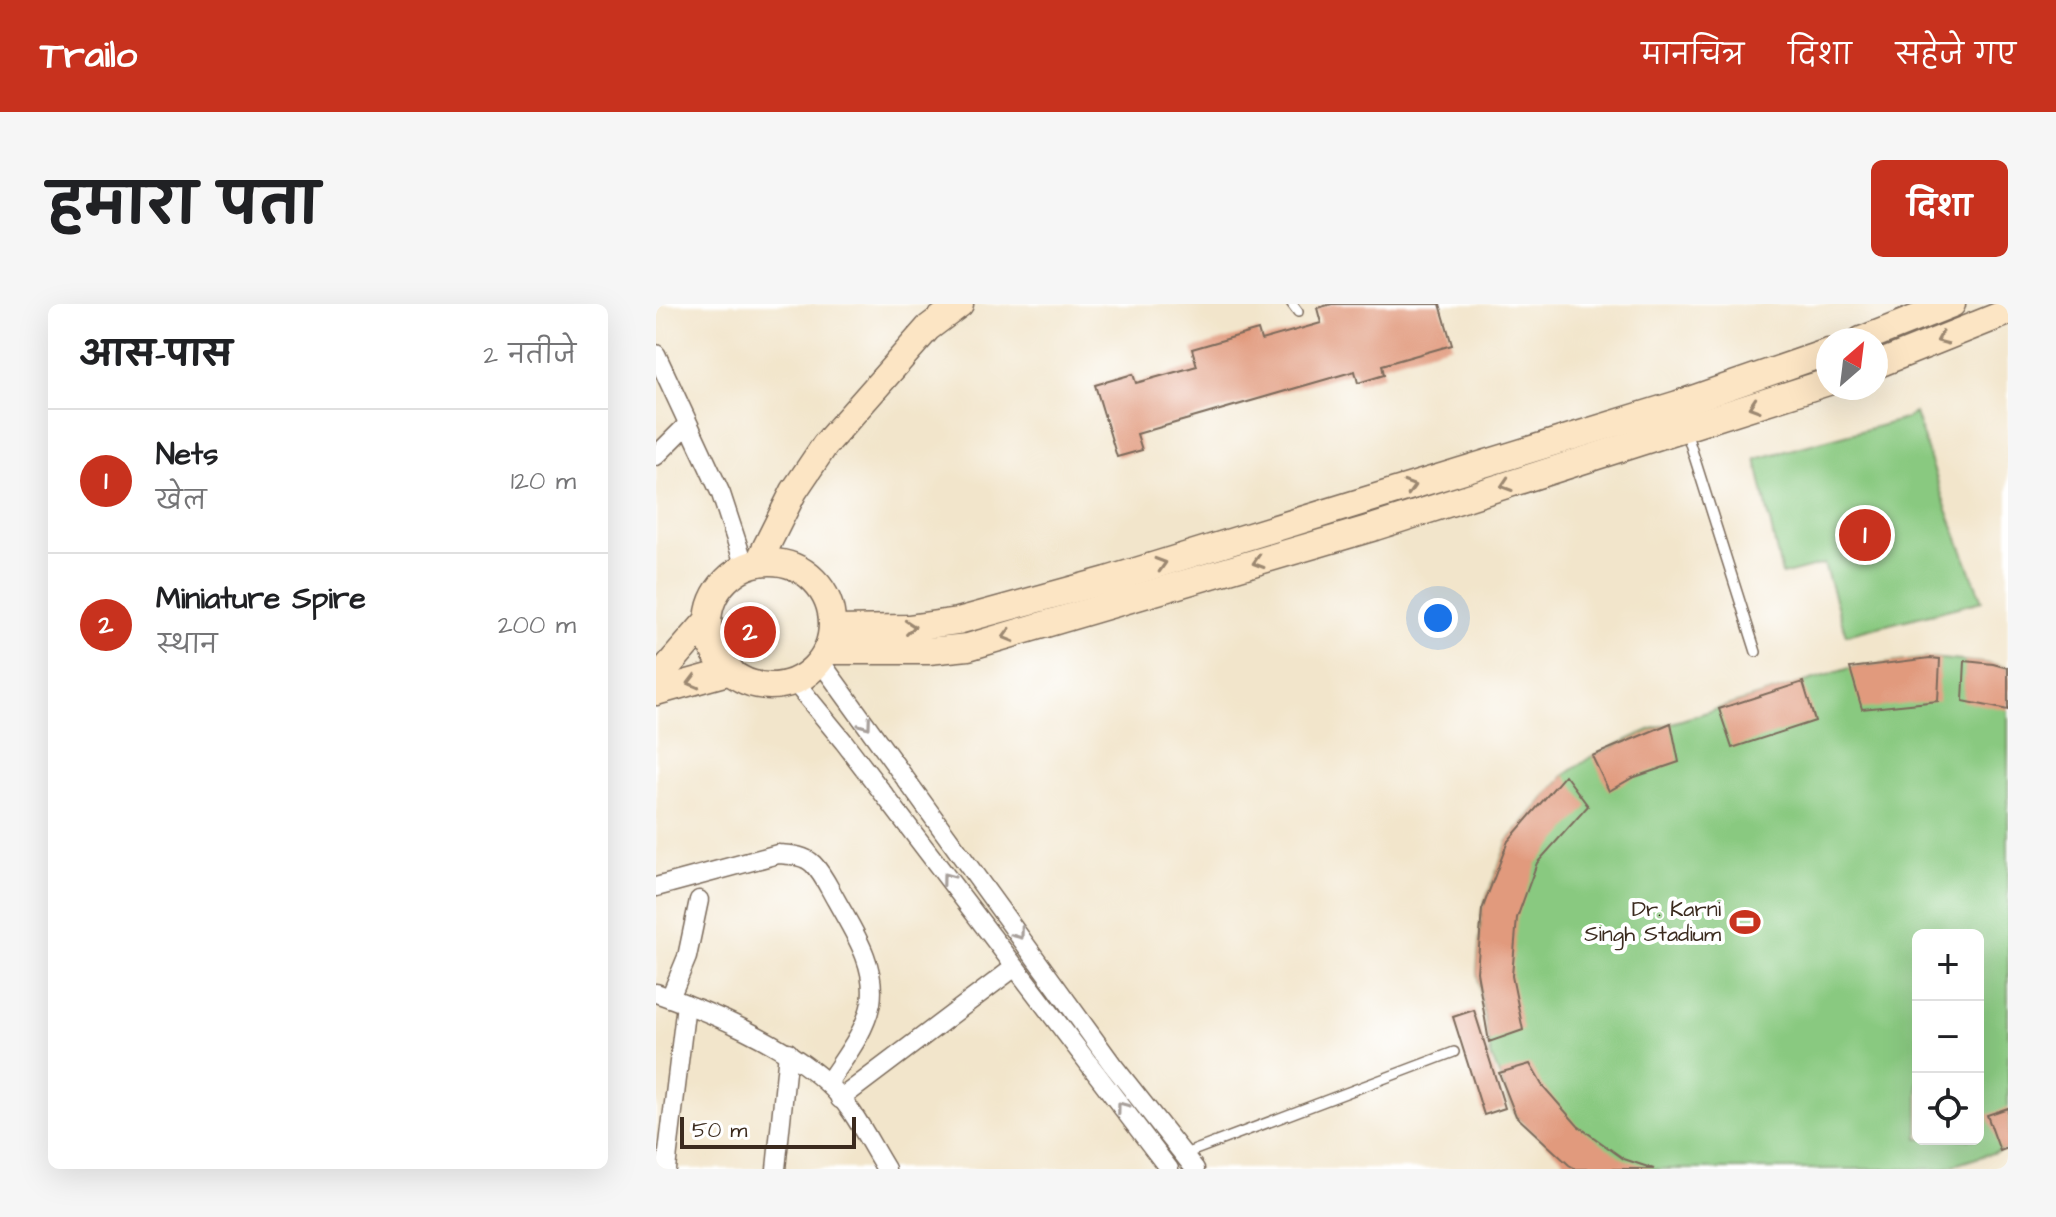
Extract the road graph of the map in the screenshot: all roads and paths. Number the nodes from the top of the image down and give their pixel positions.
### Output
1 (940, 304) edge
2 (960, 304) edge
3 (1952, 304) edge
4 (2008, 312) edge
5 (928, 328) junction
6 (1888, 329) edge
7 (656, 354) edge
8 (1816, 357) edge
9 (1888, 360) edge
10 (1816, 385) edge
11 (1682, 416) junction
12 (688, 424) junction
13 (656, 456) edge
14 (752, 565) junction
15 (708, 620) junction
16 (826, 647) junction
17 (1756, 652) dead end
18 (731, 671) junction
19 (656, 680) edge
20 (794, 681) junction
21 (656, 692) edge
22 (656, 887) edge
23 (699, 900) dead end
24 (1015, 967) junction
25 (671, 998) edge
26 (788, 1052) junction
27 (1454, 1052) dead end
28 (828, 1083) junction
29 (840, 1099) junction
30 (1190, 1162) edge
31 (1166, 1165) edge
32 (666, 1169) edge
33 (776, 1169) edge
34 (886, 1169) edge

1 - 5 street
2 - 5 street
3 - 6 street
4 -> 9 street
5 - 14 street
7 - 12 street
8 - 11 street
10 -> 11 street
11 - 16 street
11 - 17 lane
12 - 13 street
12 - 14 street
14 - 15 street
14 - 16 street
15 - 18 street
15 - 19 street
16 - 20 street
16 -> 30 street
18 - 20 street
18 -> 21 street
24 -> 20 street
22 - 28 street
23 - 25 street
24 - 29 street
31 -> 24 street
25 - 26 street
25 - 32 street
26 - 28 street
26 - 33 street
27 - 30 lane
28 - 29 street
29 - 34 street
30 - 31 lane

